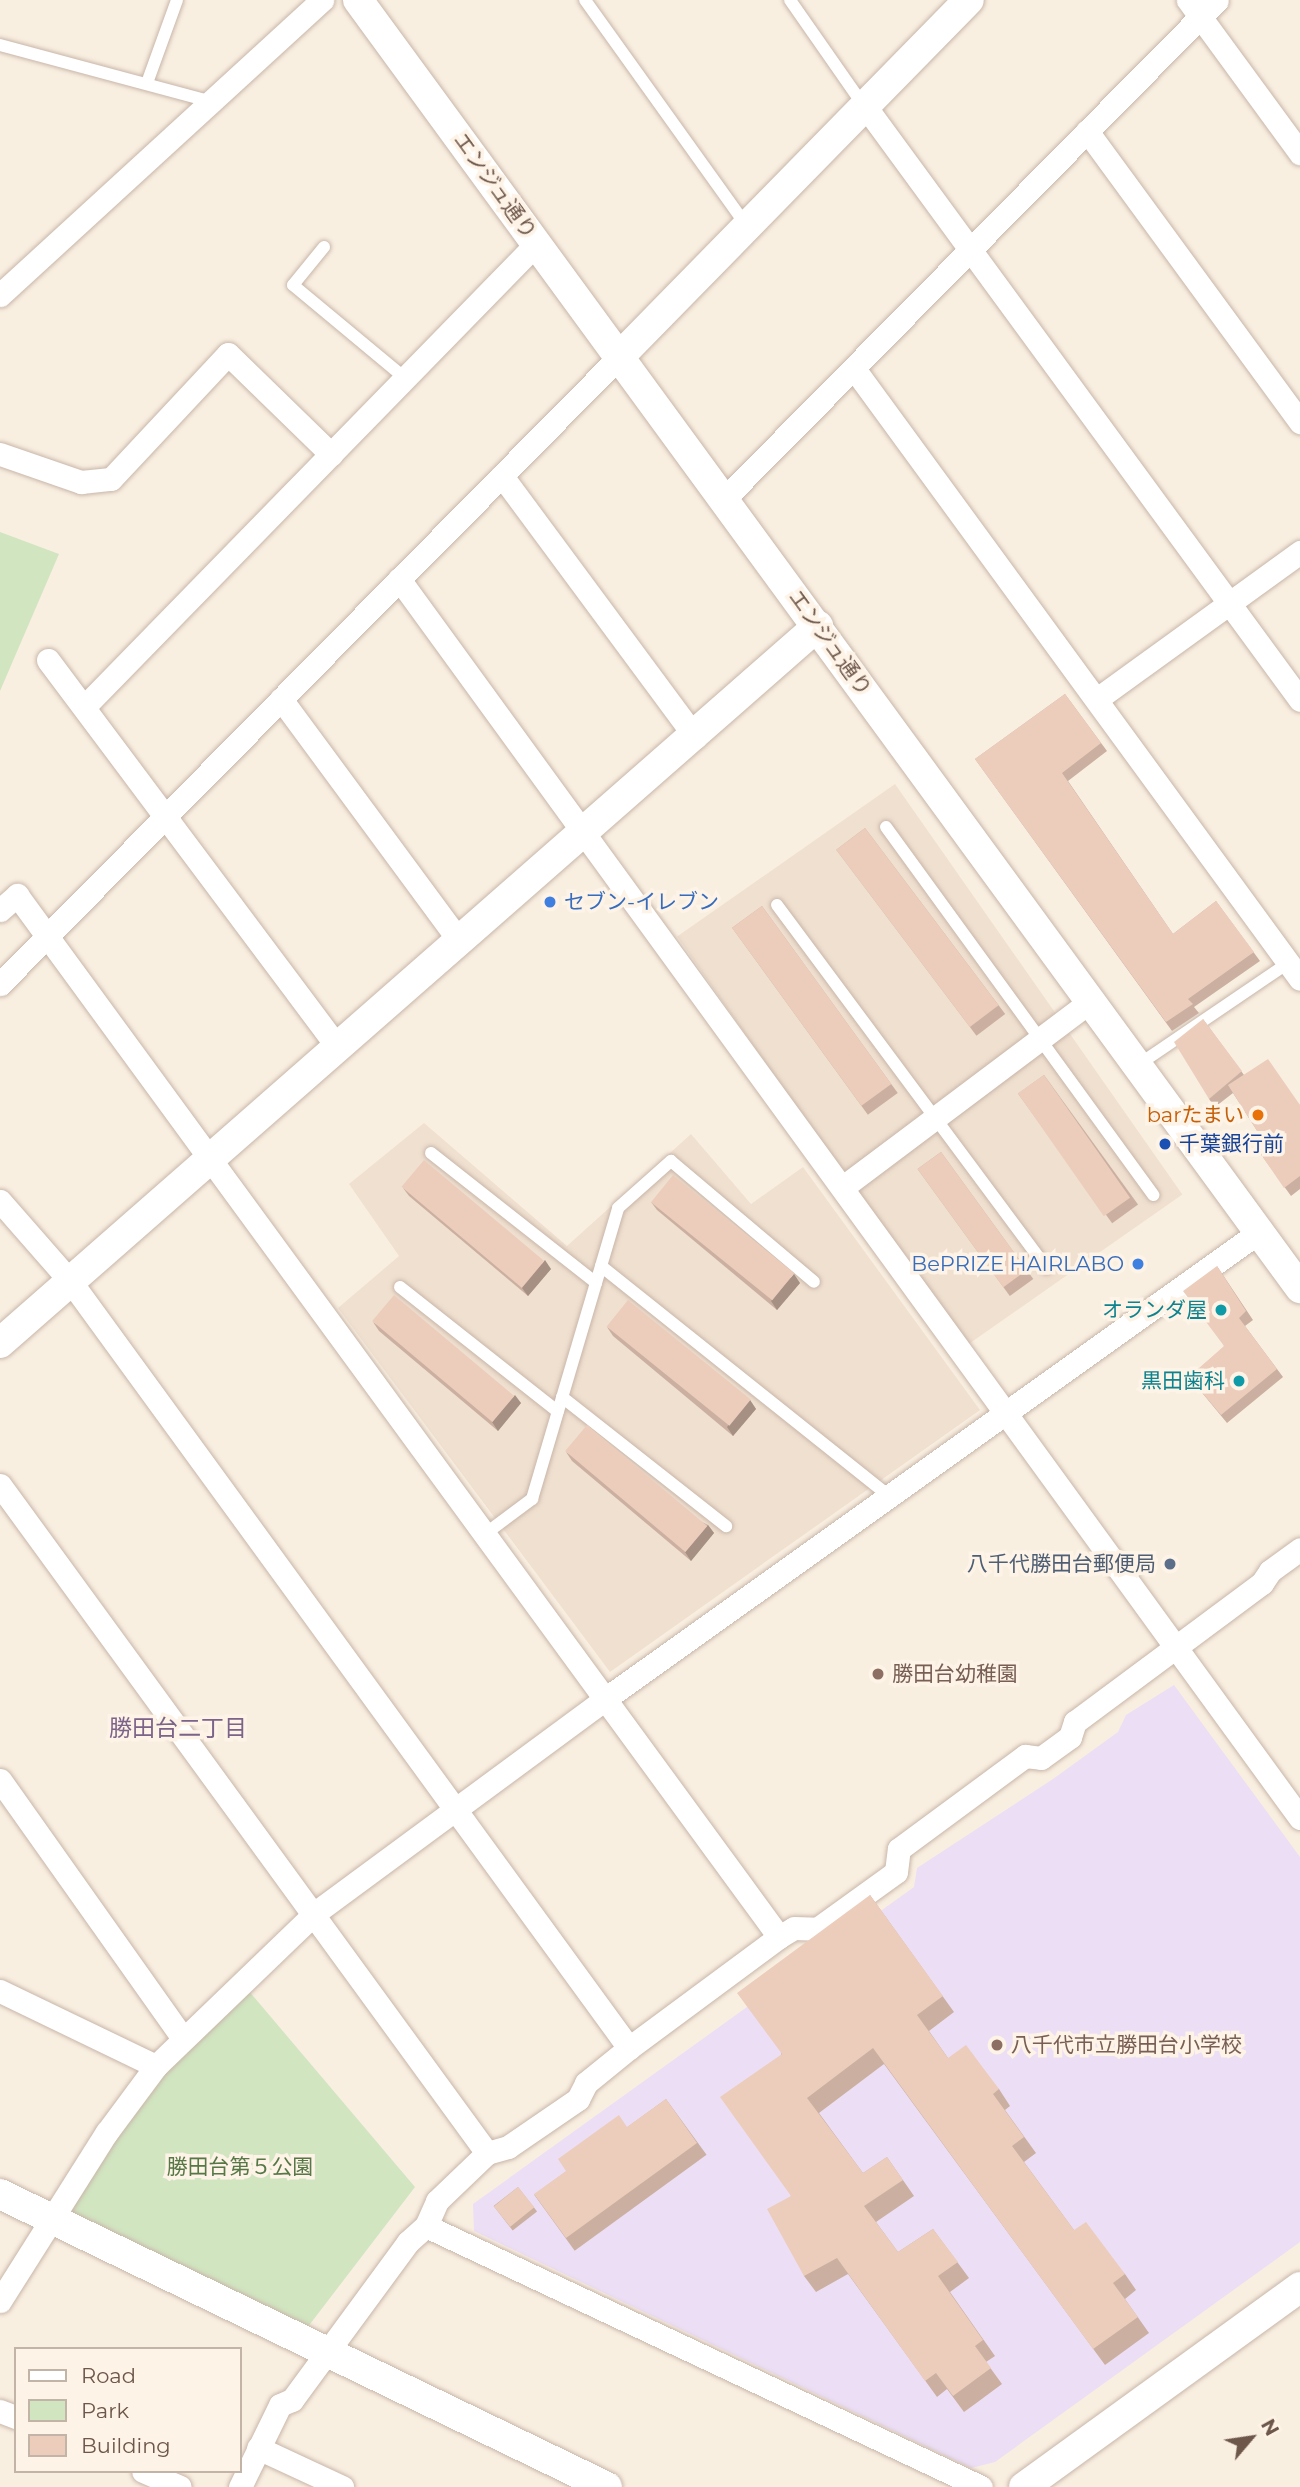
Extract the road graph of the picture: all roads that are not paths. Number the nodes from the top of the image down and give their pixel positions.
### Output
1 (177, 0) edge
2 (322, 0) edge
3 (358, 0) edge
4 (585, 0) edge
5 (790, 0) edge
6 (969, 0) edge
7 (1217, 0) edge
8 (1194, 9) edge
9 (0, 45) edge
10 (147, 83) junction
11 (212, 102) junction
12 (864, 106) junction
13 (1087, 131) junction
14 (1300, 153) edge
15 (747, 226) junction
16 (537, 243) junction
17 (324, 247) dead end
18 (970, 252) junction
19 (0, 295) edge
20 (621, 355) junction
21 (855, 370) junction
22 (405, 379) junction
23 (1300, 422) edge
24 (0, 454) edge
25 (331, 454) junction
26 (502, 475) junction
27 (724, 499) junction
28 (1300, 552) edge
29 (399, 579) junction
30 (1230, 603) junction
31 (818, 626) junction
32 (48, 660) dead end
33 (281, 699) junction
34 (1097, 699) junction
35 (1300, 700) edge
36 (84, 707) junction
37 (695, 737) junction
38 (165, 818) junction
39 (886, 827) dead end
40 (582, 834) junction
41 (777, 905) dead end
42 (0, 910) edge
43 (48, 936) junction
44 (460, 942) junction
45 (1294, 971) edge
46 (0, 984) edge
47 (1089, 1002) junction
48 (1041, 1038) junction
49 (338, 1047) junction
50 (1136, 1066) junction
51 (934, 1119) junction
52 (431, 1153) dead end
53 (211, 1158) junction
54 (843, 1188) junction
55 (1153, 1195) dead end
56 (0, 1201) edge
57 (1259, 1232) junction
58 (601, 1266) junction
59 (1047, 1268) dead end
60 (71, 1282) junction
61 (814, 1282) dead end
62 (596, 1283) junction
63 (400, 1287) dead end
64 (1300, 1289) edge
65 (0, 1343) edge
66 (562, 1397) junction
67 (1006, 1410) junction
68 (558, 1412) junction
69 (0, 1485) edge
70 (888, 1496) junction
71 (726, 1526) dead end
72 (485, 1534) junction
73 (1300, 1549) edge
74 (1175, 1647) junction
75 (604, 1699) junction
76 (3, 1787) edge
77 (457, 1811) junction
78 (1300, 1818) edge
79 (315, 1913) junction
80 (779, 1937) junction
81 (0, 1991) edge
82 (181, 2037) junction
83 (629, 2048) junction
84 (156, 2066) junction
85 (487, 2153) junction
86 (0, 2194) edge
87 (50, 2218) junction
88 (426, 2226) junction
89 (1300, 2287) edge
90 (0, 2301) edge
91 (324, 2352) junction
92 (258, 2448) junction
93 (148, 2473) edge
94 (180, 2487) edge
95 (240, 2487) edge
96 (342, 2487) edge
97 (607, 2487) edge
98 (981, 2487) edge
99 (1024, 2487) edge

1 - 10 lane
2 - 11 street
3 - 16 street, エンジュ通り
4 - 15 lane
5 - 12 lane
6 - 12 street
7 - 8 street
8 - 13 street
8 - 14 street
9 - 10 lane
10 - 11 lane
11 - 19 street
12 - 15 street
12 - 18 street
13 - 18 street
13 - 23 street
15 - 20 street
16 - 20 street, エンジュ通り
16 - 22 street
17 - 22 lane
18 - 21 street
18 - 30 street
20 - 26 street
20 - 27 street, エンジュ通り
21 - 27 street
21 - 34 street
22 - 25 street
24 - 25 street
25 - 36 street
26 - 29 street
26 - 37 street
27 - 31 street, エンジュ通り
28 - 30 street
29 - 33 street
29 - 40 street
30 - 34 street
30 - 35 street
31 - 37 street
31 - 47 street, エンジュ通り
32 - 36 street
33 - 38 street
33 - 44 street
34 - 45 street
36 - 38 street
37 - 40 street
38 - 43 street
38 - 49 street
39 - 48 lane
40 - 44 street
40 - 54 street
41 - 51 lane
42 - 43 street
43 - 46 street
43 - 53 street
44 - 49 street
45 - 50 lane
47 - 48 street
47 - 50 street, エンジュ通り
48 - 51 street
48 - 55 lane
49 - 53 street
50 - 57 street, エンジュ通り
51 - 54 street
51 - 59 lane
52 - 62 lane
53 - 60 street
53 - 72 street
54 - 67 street
56 - 60 street
57 - 64 street, エンジュ通り
57 - 67 street
58 - 61 lane
58 - 62 lane
58 - 70 lane
60 - 65 street
60 - 77 street
62 - 66 lane
63 - 68 lane
66 - 68 lane
66 - 71 lane
67 - 70 street
67 - 74 street
68 - 72 lane
69 - 79 street
70 - 75 street
72 - 75 street
73 - 74 street
74 - 78 street
74 - 80 street
75 - 77 street
75 - 80 street
76 - 82 street
77 - 79 street
77 - 83 street
79 - 82 street
79 - 85 street
80 - 83 street
81 - 84 street
82 - 84 street
83 - 85 street
84 - 87 street
85 - 88 street
86 - 87 street
87 - 90 street
87 - 91 street
88 - 91 street
88 - 98 street
89 - 99 street
91 - 92 street
91 - 97 street
92 - 95 street
92 - 96 street
93 - 94 street

